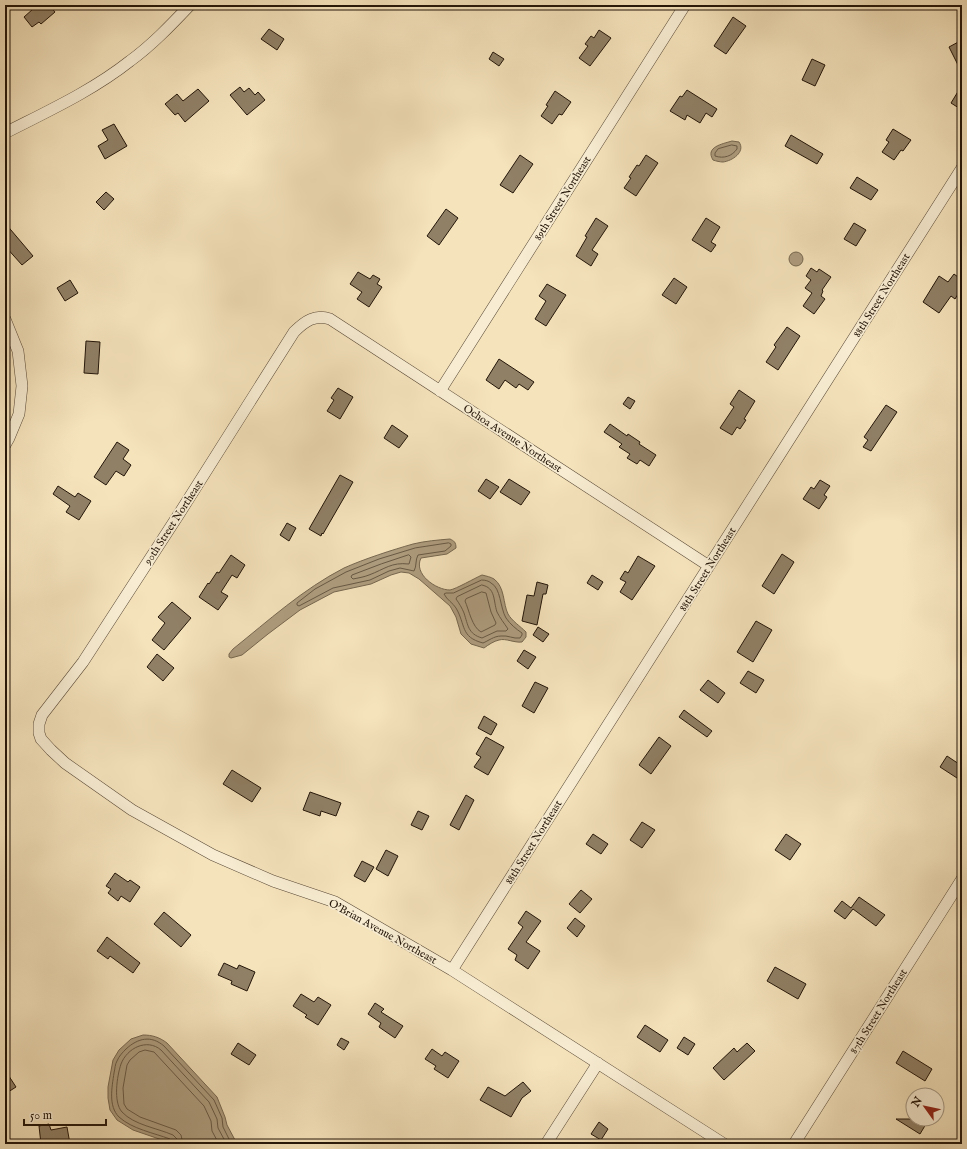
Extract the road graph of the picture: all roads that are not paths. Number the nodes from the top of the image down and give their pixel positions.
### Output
1 (190, 5) edge
2 (685, 5) edge
3 (5, 133) edge
4 (962, 168) edge
5 (315, 318) joint
6 (5, 319) edge
7 (440, 391) junction
8 (5, 445) edge
9 (709, 566) junction
10 (39, 733) joint
11 (962, 879) edge
12 (452, 970) junction
13 (598, 1063) junction
14 (546, 1144) edge
15 (724, 1144) edge
16 (794, 1144) edge

1 - 3 street
2 - 7 street, 89th Street Northeast
4 - 9 street, 88th Street Northeast
5 - 7 street, Ochoa Avenue Northeast
5 - 10 street, 90th Street Northeast
6 - 8 street
7 - 9 street, Ochoa Avenue Northeast
9 - 12 street, 88th Street Northeast
10 - 12 street, O'Brian Avenue Northeast
11 - 16 street, 87th Street Northeast
12 - 13 street, O'Brian Avenue Northeast
13 - 14 street
13 - 15 street, O'Brian Avenue Northeast

